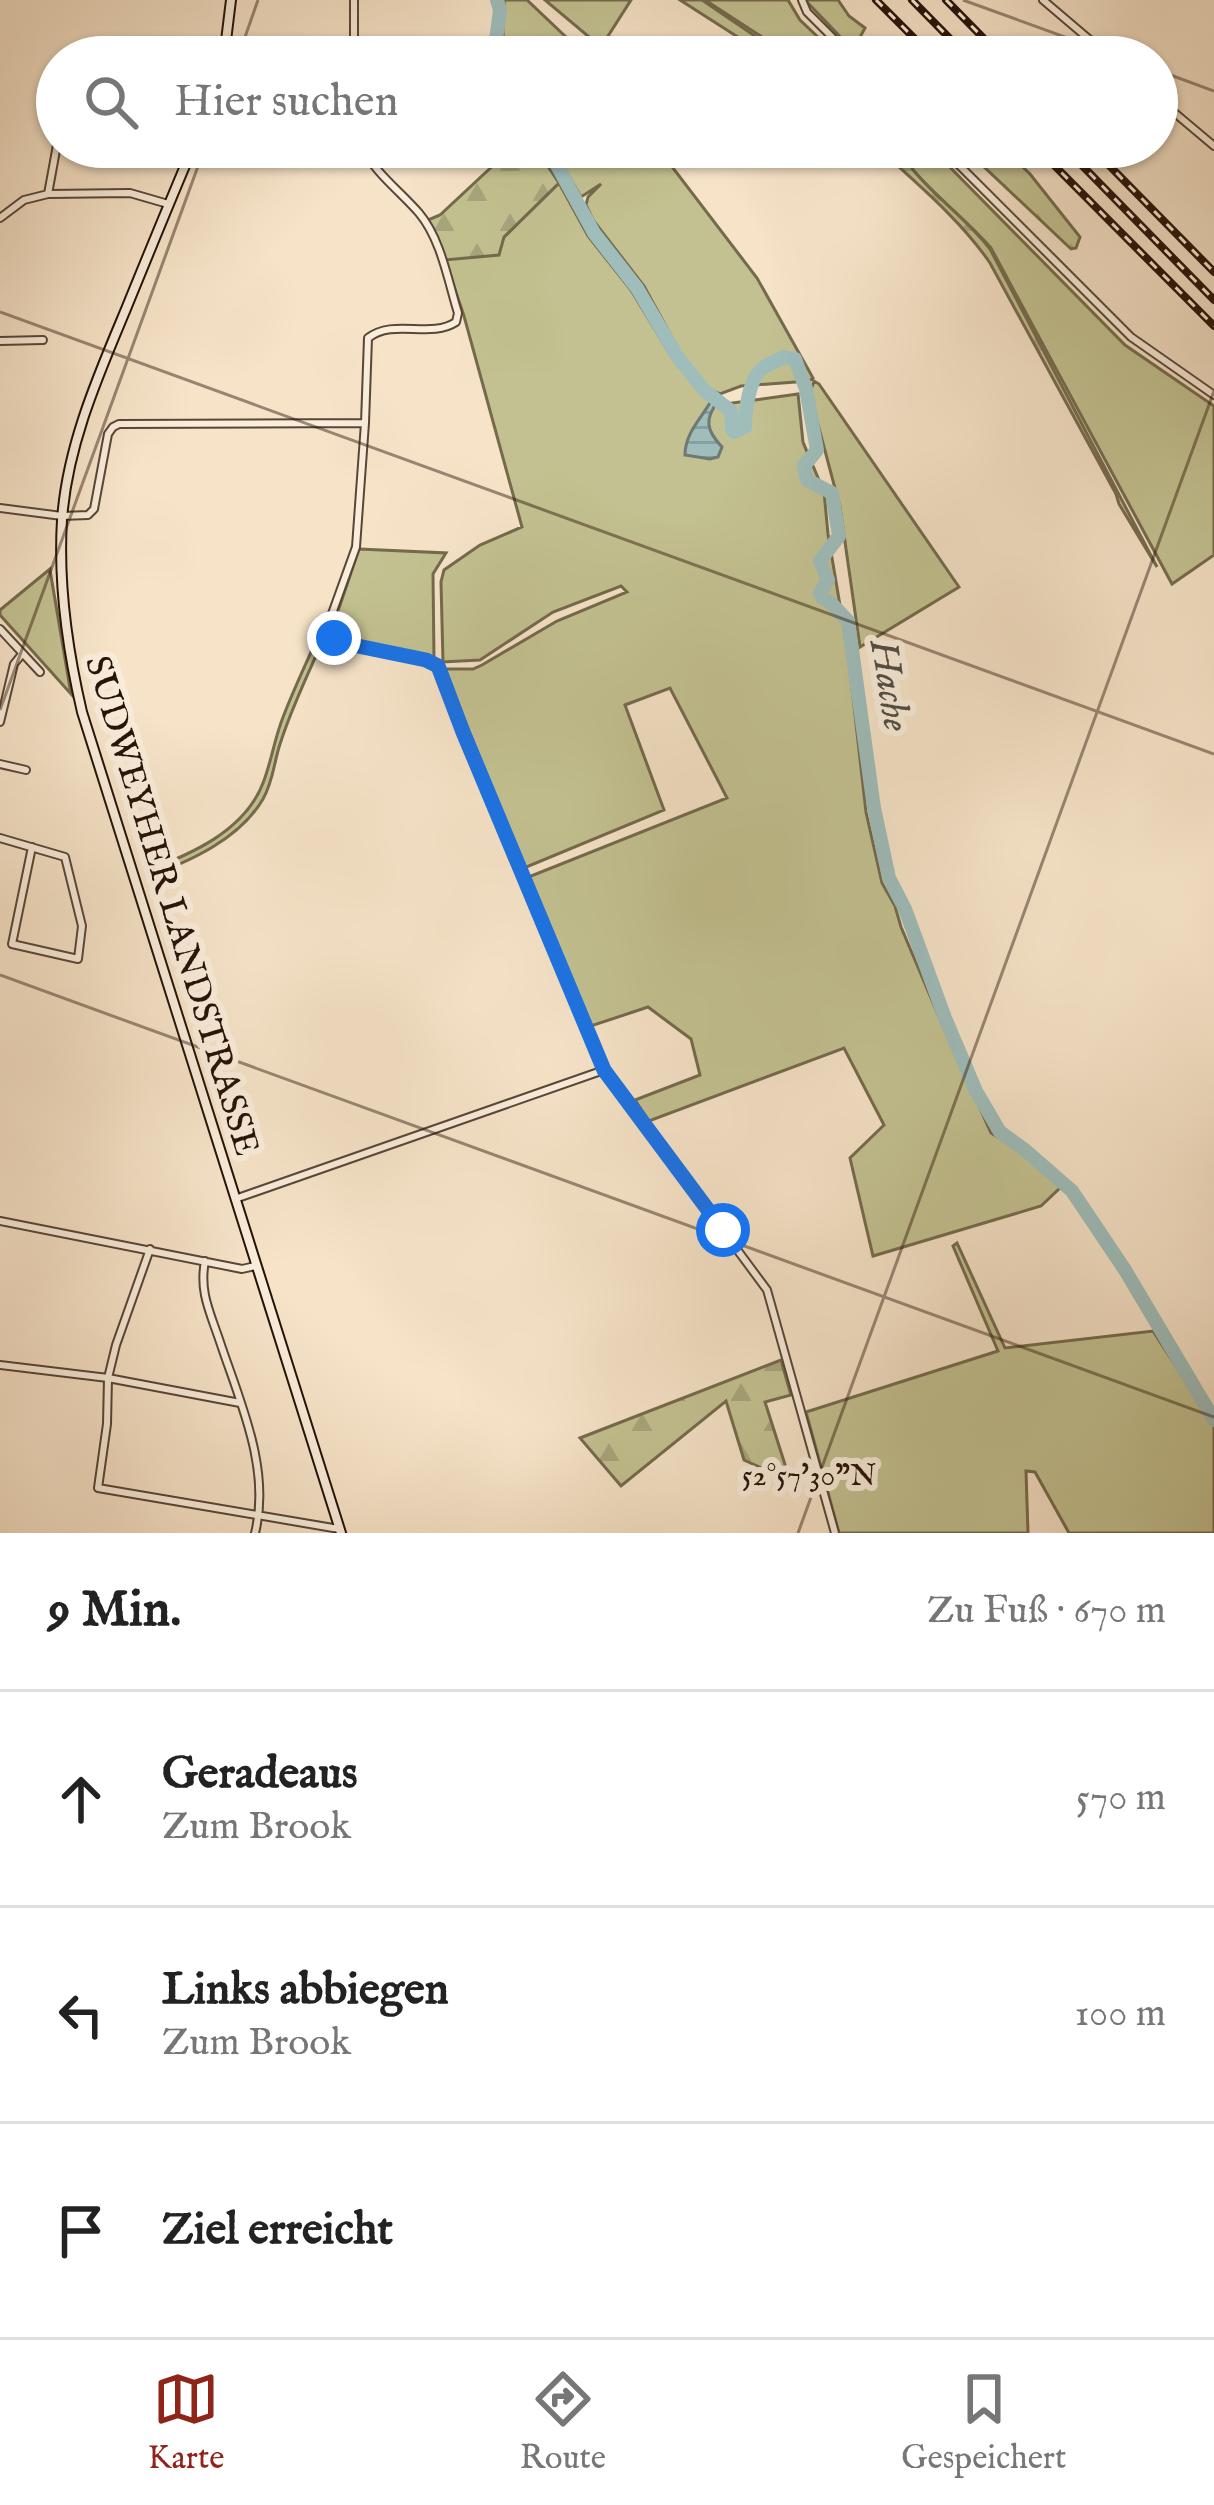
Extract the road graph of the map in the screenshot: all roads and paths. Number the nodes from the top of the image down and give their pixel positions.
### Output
1 (231, 0) edge
2 (354, 0) edge
3 (802, 0) edge
4 (1043, 0) edge
5 (227, 36) edge
6 (354, 36) edge
7 (830, 36) edge
8 (1085, 36) edge
9 (1178, 116) edge
10 (1214, 146) edge
11 (53, 168) edge
12 (184, 168) edge
13 (376, 168) edge
14 (961, 168) edge
15 (49, 194) junction
16 (169, 204) junction
17 (0, 218) edge
18 (43, 340) dead end
19 (0, 341) edge
20 (1214, 395) edge
21 (364, 423) junction
22 (0, 508) edge
23 (62, 516) junction
24 (0, 629) edge
25 (22, 654) junction
26 (40, 672) dead end
27 (4, 687) edge
28 (0, 722) edge
29 (0, 764) edge
30 (26, 770) dead end
31 (0, 838) edge
32 (32, 847) junction
33 (604, 1070) junction
34 (235, 1199) junction
35 (0, 1221) edge
36 (149, 1250) junction
37 (205, 1261) junction
38 (255, 1266) junction
39 (0, 1365) edge
40 (108, 1378) junction
41 (241, 1403) junction
42 (260, 1515) junction
43 (340, 1531) edge
44 (255, 1533) edge
45 (835, 1533) edge

1 - 5 main road
2 - 6 street
3 - 7 street
4 - 8 street
9 - 10 street
11 - 15 street
12 - 16 main road, SUDWEYHER LANDSTRASSE
13 - 21 street
14 - 20 street
15 - 16 street
15 - 17 street
16 - 23 main road, SUDWEYHER LANDSTRASSE
18 - 19 street
21 - 23 street
21 - 33 street
22 - 23 street
23 - 34 main road, SUDWEYHER LANDSTRASSE
24 - 25 street
25 - 26 street
25 - 27 street
27 - 28 street
29 - 30 street
31 - 32 street
32 - 32 street
33 - 34 street
33 - 45 street
34 - 38 main road, SUDWEYHER LANDSTRASSE
35 - 36 street
36 - 37 street
36 - 40 street
37 - 38 street
37 - 41 street
38 - 43 main road, SUDWEYHER LANDSTRASSE
39 - 40 street
40 - 41 street
40 - 42 street
41 - 42 street
42 - 43 street
42 - 44 street

